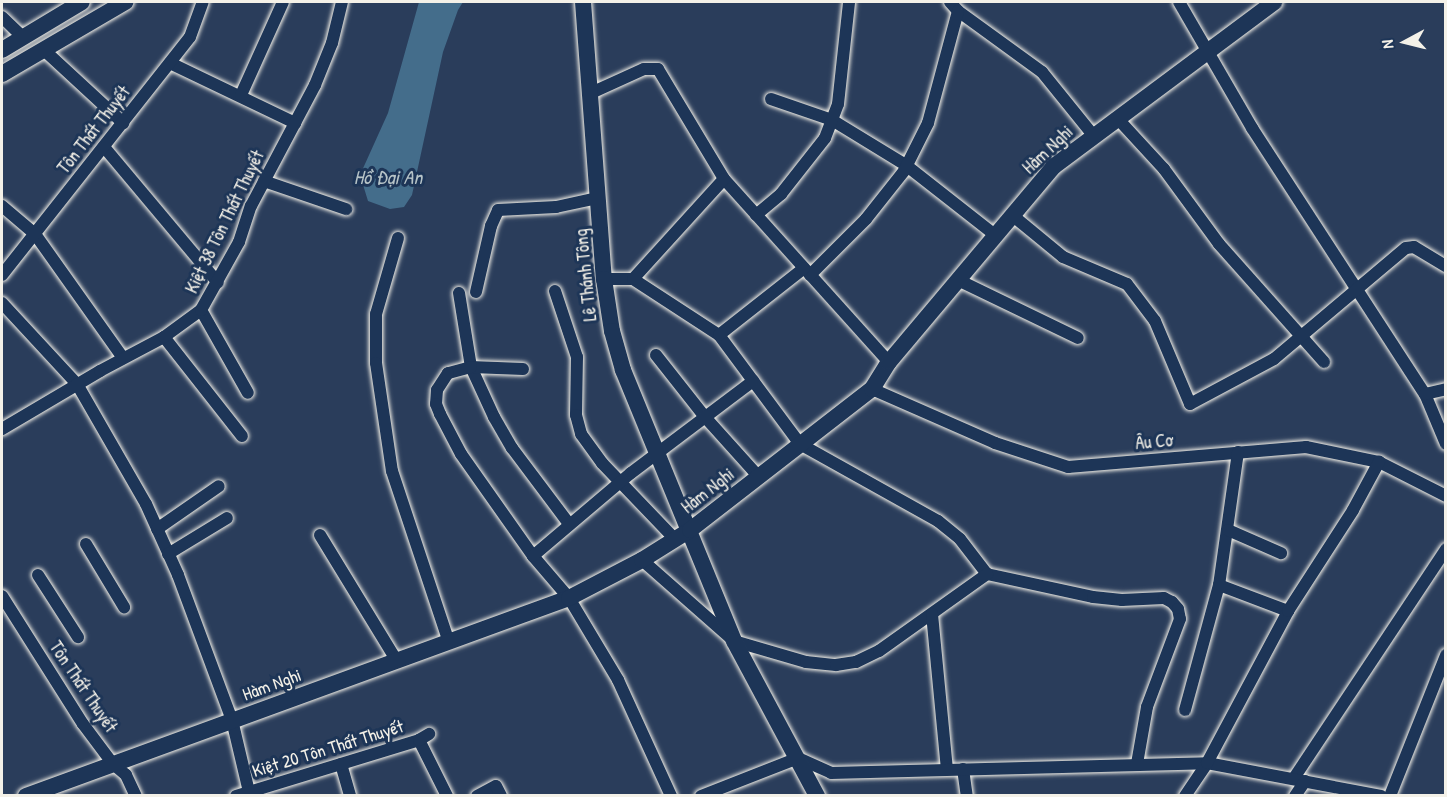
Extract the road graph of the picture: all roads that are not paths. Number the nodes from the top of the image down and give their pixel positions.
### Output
1 (82, 2) edge
2 (125, 2) edge
3 (203, 2) edge
4 (283, 2) edge
5 (342, 2) edge
6 (583, 2) edge
7 (849, 2) edge
8 (950, 2) edge
9 (1179, 2) edge
10 (1274, 2) edge
11 (958, 11) junction
12 (2, 17) edge
13 (27, 34) junction
14 (2, 50) edge
15 (43, 50) junction
16 (1209, 51) junction
17 (170, 63) junction
18 (2, 74) edge
19 (591, 93) junction
20 (241, 95) junction
21 (771, 99) dead end
22 (1118, 118) junction
23 (832, 120) junction
24 (123, 123) junction
25 (295, 123) junction
26 (1093, 135) junction
27 (104, 147) junction
28 (907, 166) junction
29 (724, 179) junction
30 (264, 181) junction
31 (598, 198) junction
32 (2, 206) edge
33 (346, 209) dead end
34 (756, 215) junction
35 (1012, 215) junction
36 (35, 234) junction
37 (995, 236) junction
38 (398, 238) dead end
39 (1446, 266) edge
40 (807, 272) junction
41 (2, 275) edge
42 (604, 279) junction
43 (633, 279) junction
44 (958, 280) junction
45 (218, 283) junction
46 (1359, 290) junction
47 (555, 291) dead end
48 (476, 292) dead end
49 (459, 293) dead end
50 (2, 303) edge
51 (201, 310) junction
52 (719, 335) junction
53 (164, 337) junction
54 (1078, 338) dead end
55 (1302, 339) junction
56 (656, 355) dead end
57 (123, 358) junction
58 (889, 362) junction
59 (1324, 362) dead end
60 (471, 367) junction
61 (523, 369) dead end
62 (753, 381) junction
63 (77, 384) junction
64 (872, 388) junction
65 (1446, 389) edge
66 (248, 393) dead end
67 (1425, 394) junction
68 (705, 417) junction
69 (2, 429) edge
70 (242, 436) dead end
71 (800, 444) junction
72 (1446, 444) edge
73 (1238, 452) junction
74 (658, 454) junction
75 (1379, 462) junction
76 (759, 477) junction
77 (620, 482) junction
78 (219, 486) dead end
79 (1446, 496) edge
80 (227, 518) dead end
81 (569, 524) junction
82 (157, 529) junction
83 (690, 530) junction
84 (1228, 530) junction
85 (320, 534) dead end
86 (675, 539) junction
87 (86, 544) dead end
88 (1446, 549) edge
89 (1281, 553) dead end
90 (168, 554) junction
91 (533, 556) junction
92 (642, 560) junction
93 (987, 574) junction
94 (38, 575) dead end
95 (1219, 585) junction
96 (2, 596) edge
97 (569, 598) junction
98 (124, 607) dead end
99 (1288, 611) junction
100 (932, 614) junction
101 (78, 637) dead end
102 (734, 641) junction
103 (449, 642) junction
104 (1446, 655) edge
105 (397, 661) junction
106 (1185, 710) dead end
107 (232, 720) junction
108 (798, 758) junction
109 (1207, 763) junction
110 (113, 764) junction
111 (341, 764) junction
112 (1137, 764) junction
113 (947, 769) junction
114 (963, 770) junction
115 (1300, 779) junction
116 (1324, 790) edge
117 (498, 791) edge
118 (249, 794) edge
119 (26, 795) edge
120 (136, 795) edge
121 (236, 795) edge
122 (350, 795) edge
123 (447, 795) edge
124 (477, 795) edge
125 (671, 795) edge
126 (701, 795) edge
127 (817, 795) edge
128 (967, 795) edge
129 (1185, 795) edge
130 (1295, 795) edge
131 (1381, 795) edge
132 (1390, 795) edge

1 - 13 street
2 - 15 street
3 - 17 street, Tôn Thất Thuyết
4 - 20 street
5 - 25 street, Kiệt 38 Tôn Thất Thuyết
6 - 19 street, Lê Thánh Tông
7 - 23 street
8 - 11 street
9 - 16 street
10 - 16 street, Hàm Nghi
11 - 26 street
11 - 28 street
12 - 13 street
13 - 14 street
13 - 15 street
15 - 18 street
15 - 24 street
16 - 22 street, Hàm Nghi
16 - 46 street
17 - 20 street
17 - 24 street, Tôn Thất Thuyết
19 - 29 street
19 - 31 street, Lê Thánh Tông
20 - 25 street
21 - 23 street
22 - 26 street, Hàm Nghi
22 - 55 street
23 - 28 street
23 - 34 street
24 - 27 street, Tôn Thất Thuyết
25 - 30 street, Kiệt 38 Tôn Thất Thuyết
26 - 35 street, Hàm Nghi
27 - 36 street, Tôn Thất Thuyết
27 - 45 street
28 - 37 street
28 - 40 street
29 - 34 street
29 - 43 street
30 - 33 street
30 - 45 street, Kiệt 38 Tôn Thất Thuyết
31 - 42 street, Lê Thánh Tông
31 - 48 street
32 - 36 street
34 - 40 street
35 - 37 street, Hàm Nghi
35 - 55 street
36 - 41 street, Tôn Thất Thuyết
36 - 57 street
37 - 44 street, Hàm Nghi
38 - 103 street
39 - 46 street
40 - 52 street
40 - 58 street
42 - 43 street
42 - 74 street, Lê Thánh Tông
43 - 52 street
44 - 54 street
44 - 58 street, Hàm Nghi
45 - 51 street, Kiệt 38 Tôn Thất Thuyết
46 - 55 street
46 - 67 street
47 - 77 street
49 - 60 street
50 - 63 street
51 - 53 street, Kiệt 38 Tôn Thất Thuyết
51 - 66 street
52 - 62 street
53 - 57 street, Kiệt 38 Tôn Thất Thuyết
53 - 70 street
55 - 59 street
56 - 68 street
57 - 63 street, Kiệt 38 Tôn Thất Thuyết
58 - 64 street, Hàm Nghi
60 - 61 street
60 - 81 street
60 - 91 street
62 - 68 street
62 - 71 street
63 - 69 street, Kiệt 38 Tôn Thất Thuyết
63 - 82 street
64 - 71 street, Hàm Nghi
64 - 73 street, Âu Cơ
65 - 67 street
67 - 72 street
68 - 74 street
68 - 76 street
71 - 76 street, Hàm Nghi
71 - 93 street
73 - 75 street, Âu Cơ
73 - 84 street
74 - 77 street
74 - 83 street, Lê Thánh Tông
75 - 79 street, Âu Cơ
75 - 99 street
76 - 83 street, Hàm Nghi
77 - 81 street
77 - 86 street
78 - 82 street
80 - 90 street
81 - 91 street
82 - 90 street
83 - 86 street, Hàm Nghi
83 - 102 street, Lê Thánh Tông
84 - 89 street
84 - 95 street
85 - 105 street
86 - 92 street, Hàm Nghi
87 - 98 street
88 - 115 street
90 - 107 street
91 - 97 street
92 - 97 street, Hàm Nghi
92 - 102 street
93 - 100 street
93 - 112 street
94 - 101 street
95 - 99 street
95 - 106 street
96 - 110 street, Tôn Thất Thuyết
97 - 103 street, Hàm Nghi
97 - 125 street
99 - 109 street
100 - 102 street
100 - 113 street
102 - 108 street, Lê Thánh Tông
103 - 105 street, Hàm Nghi
104 - 132 street
105 - 107 street, Hàm Nghi
107 - 110 street, Hàm Nghi
107 - 118 street
108 - 113 street
108 - 126 street
108 - 127 street, Lê Thánh Tông
109 - 112 street
109 - 115 street
109 - 129 street
110 - 119 street, Hàm Nghi
110 - 120 street, Tôn Thất Thuyết
111 - 118 street, Kiệt 20 Tôn Thất Thuyết
111 - 122 street
111 - 123 street, Kiệt 20 Tôn Thất Thuyết
112 - 114 street
113 - 114 street
114 - 128 street
115 - 116 street
115 - 130 street
116 - 131 street
117 - 124 street
118 - 121 street, Kiệt 20 Tôn Thất Thuyết

